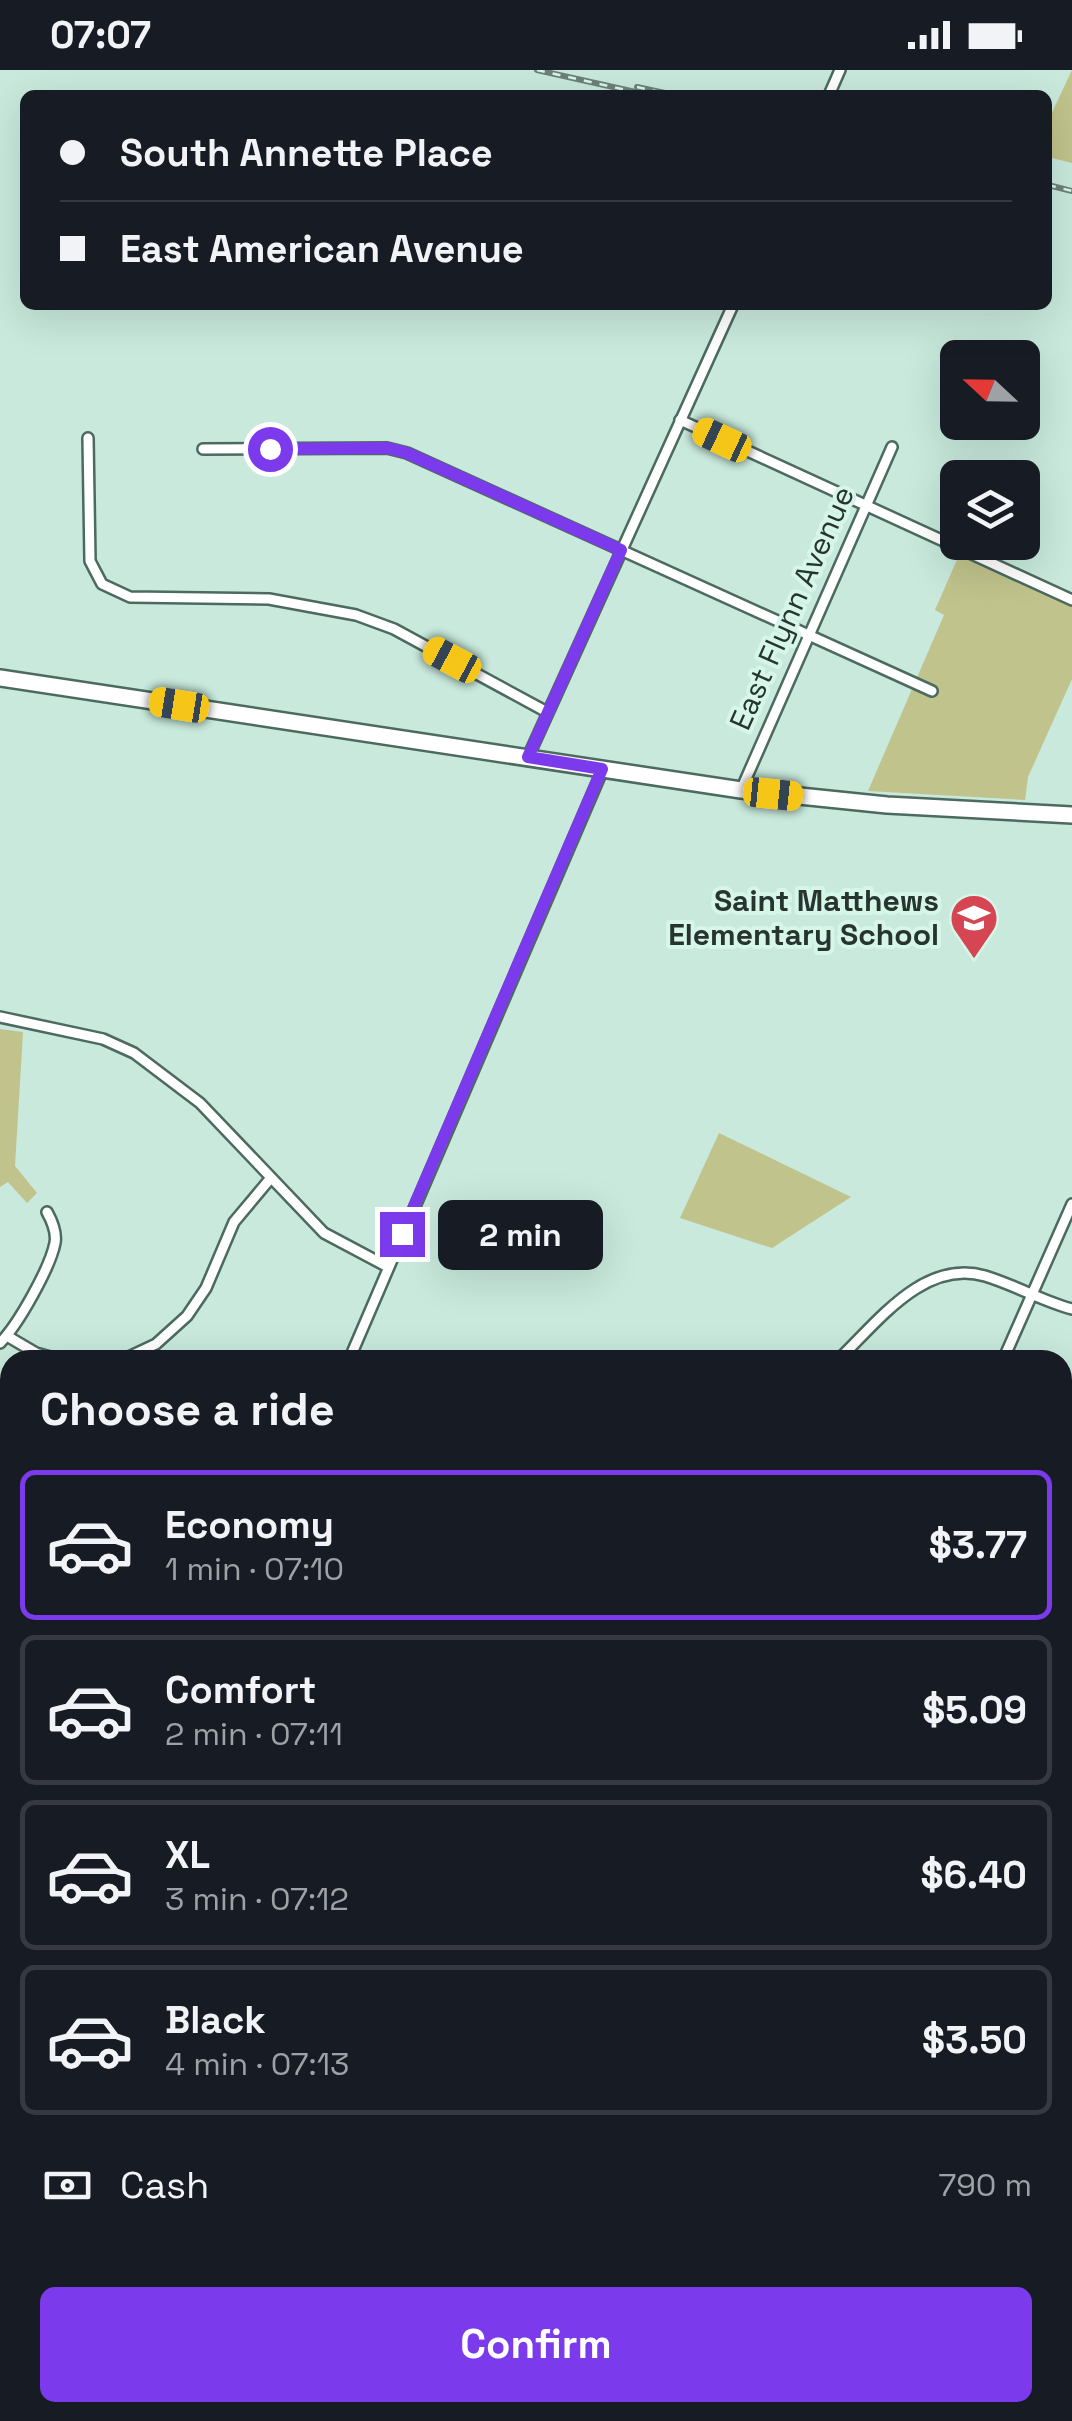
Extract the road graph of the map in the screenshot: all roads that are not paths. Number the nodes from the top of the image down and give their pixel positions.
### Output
1 (731, 310) edge
2 (680, 420) junction
3 (88, 438) dead end
4 (892, 447) dead end
5 (203, 449) dead end
6 (865, 506) junction
7 (621, 550) junction
8 (1072, 600) edge
9 (810, 634) junction
10 (0, 678) edge
11 (932, 691) dead end
12 (547, 712) junction
13 (528, 757) junction
14 (602, 769) junction
15 (740, 790) junction
16 (1072, 815) edge
17 (0, 1017) edge
18 (270, 1180) junction
19 (1072, 1204) edge
20 (47, 1212) dead end
21 (388, 1267) junction
22 (1032, 1294) junction
23 (1072, 1309) edge
24 (4, 1339) edge
25 (29, 1350) edge
26 (143, 1350) edge
27 (353, 1350) edge
28 (849, 1350) edge
29 (1007, 1350) edge

1 - 2 street
2 - 6 street
2 - 7 street
3 - 12 street
4 - 6 street, East Flynn Avenue
5 - 7 street
6 - 8 street
6 - 9 street, East Flynn Avenue
7 - 9 street
7 - 12 street
9 - 11 street
9 - 15 street, East Flynn Avenue
10 - 13 main road
12 - 13 street
13 - 14 main road
14 - 15 main road
14 - 21 street
15 - 16 main road
17 - 18 street
18 - 21 street
18 - 26 street
19 - 22 street
20 - 24 street
21 - 27 street
22 - 23 street
22 - 28 street
22 - 29 street
24 - 25 street

